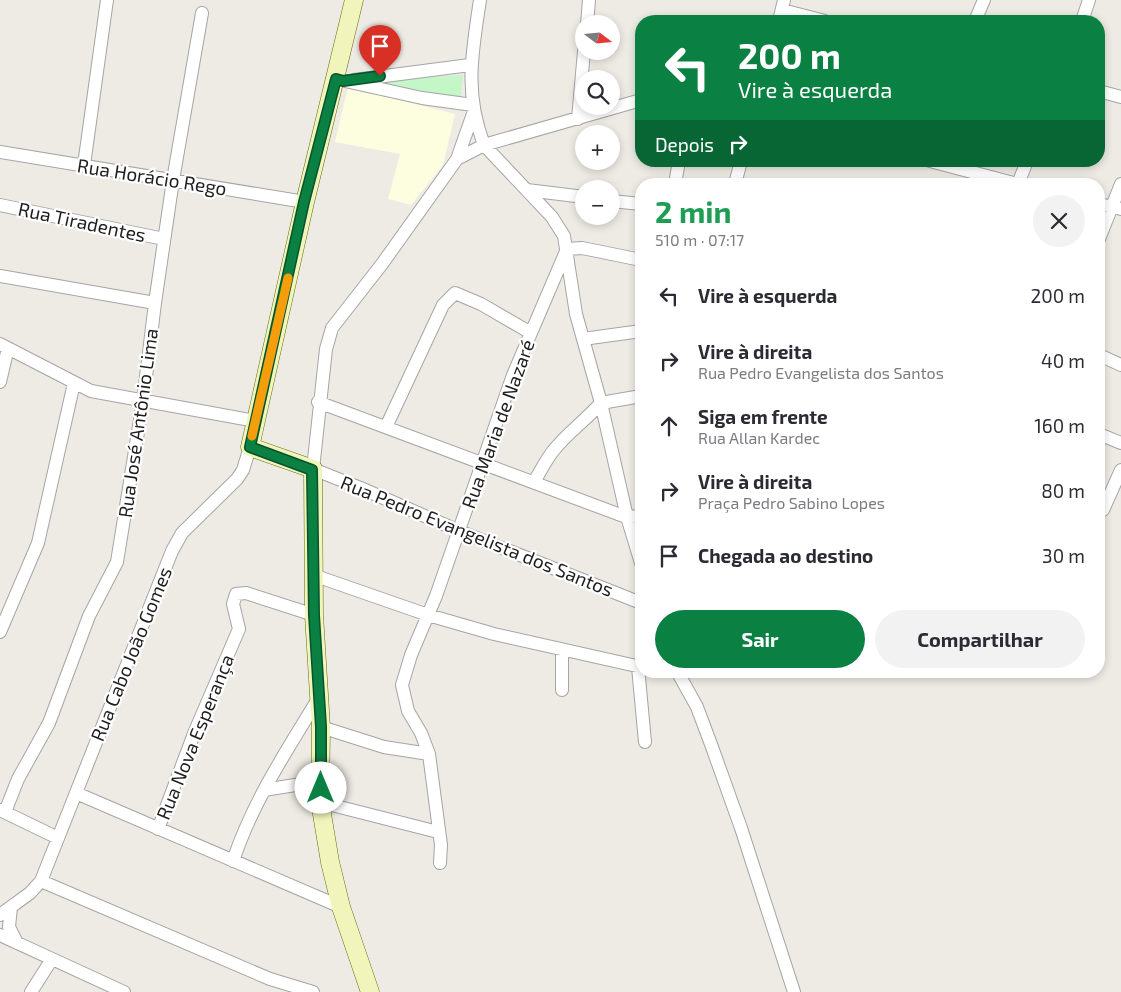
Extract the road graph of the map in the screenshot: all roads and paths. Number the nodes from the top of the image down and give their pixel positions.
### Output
1 (107, 0) edge
2 (354, 0) edge
3 (480, 0) edge
4 (589, 0) edge
5 (984, 0) edge
6 (1089, 0) edge
7 (781, 10) edge
8 (202, 13) dead end
9 (588, 15) edge
10 (801, 15) edge
11 (978, 15) edge
12 (1084, 15) edge
13 (583, 60) edge
14 (470, 65) junction
15 (339, 80) junction
16 (1105, 92) edge
17 (1121, 96) edge
18 (635, 102) edge
19 (473, 108) junction
20 (578, 119) junction
21 (484, 145) junction
22 (0, 152) edge
23 (457, 159) junction
24 (84, 165) junction
25 (953, 167) edge
26 (995, 178) edge
27 (174, 180) junction
28 (1121, 184) edge
29 (527, 190) junction
30 (575, 196) edge
31 (304, 202) junction
32 (620, 202) edge
33 (635, 203) edge
34 (0, 205) edge
35 (1116, 208) edge
36 (1105, 228) edge
37 (164, 239) junction
38 (567, 249) junction
39 (635, 259) edge
40 (0, 276) edge
41 (155, 303) junction
42 (635, 331) edge
43 (531, 333) junction
44 (583, 339) junction
45 (4, 346) edge
46 (1105, 358) edge
47 (1121, 365) edge
48 (0, 382) edge
49 (74, 383) junction
50 (635, 397) edge
51 (143, 401) junction
52 (318, 402) junction
53 (601, 403) junction
54 (256, 421) junction
55 (386, 427) junction
56 (1105, 436) edge
57 (1121, 443) edge
58 (250, 447) junction
59 (482, 463) junction
60 (312, 470) junction
61 (1121, 470) edge
62 (534, 482) junction
63 (1105, 506) edge
64 (635, 516) edge
65 (628, 517) junction
66 (459, 531) junction
67 (635, 542) edge
68 (313, 575) junction
69 (635, 601) edge
70 (314, 615) junction
71 (428, 615) junction
72 (0, 632) edge
73 (562, 651) junction
74 (635, 666) edge
75 (641, 678) edge
76 (680, 678) edge
77 (562, 690) dead end
78 (320, 696) junction
79 (321, 727) junction
80 (645, 742) dead end
81 (429, 754) junction
82 (320, 780) junction
83 (264, 790) junction
84 (76, 793) junction
85 (320, 802) junction
86 (2, 811) edge
87 (158, 829) junction
88 (438, 832) junction
89 (58, 838) junction
90 (233, 861) junction
91 (440, 863) dead end
92 (37, 885) junction
93 (341, 907) junction
94 (11, 908) junction
95 (0, 915) edge
96 (0, 935) edge
97 (17, 943) junction
98 (52, 959) junction
99 (31, 992) edge
100 (124, 992) edge
101 (313, 992) edge
102 (370, 992) edge
103 (794, 992) edge

1 - 24 street
2 - 15 main road
3 - 14 street
4 - 9 street
5 - 11 street
6 - 12 street
7 - 10 street
8 - 27 street, Rua José Antônio Lima
13 - 20 street
14 - 15 street
14 - 19 street
15 - 19 street
15 - 31 main road
16 - 17 street
18 - 20 street
19 - 21 street
19 - 23 street
20 - 21 street
21 - 23 street
21 - 29 street
22 - 24 street, Rua Horácio Rego
23 - 52 street
24 - 27 street, Rua Horácio Rego
25 - 26 street
27 - 31 street, Rua Horácio Rego
27 - 37 street, Rua José Antônio Lima
28 - 35 street
29 - 30 street
29 - 38 street
31 - 54 main road
32 - 33 street
34 - 37 street, Rua Tiradentes
35 - 36 street
37 - 41 street, Rua José Antônio Lima
38 - 39 street
38 - 43 street, Rua Maria de Nazaré
38 - 44 street
40 - 41 street
41 - 51 street, Rua José Antônio Lima
42 - 44 street
43 - 55 street
43 - 59 street, Rua Maria de Nazaré
44 - 53 street
45 - 48 street
45 - 49 street
46 - 47 street
49 - 51 street
49 - 72 street
50 - 53 street
51 - 54 street
51 - 86 street, Rua José Antônio Lima
52 - 55 street
52 - 60 street
53 - 62 street
53 - 65 street
54 - 58 main road
55 - 59 street
56 - 57 street
58 - 60 main road
58 - 84 street, Rua Cabo João Gomes
59 - 62 street
59 - 66 street, Rua Maria de Nazaré
60 - 66 street, Rua Pedro Evangelista dos Santos
60 - 68 main road
61 - 63 street
62 - 65 street
64 - 65 street
65 - 67 street
66 - 69 street, Rua Pedro Evangelista dos Santos
66 - 71 street, Rua Maria de Nazaré
68 - 70 main road
68 - 71 street
70 - 78 main road
70 - 87 street, Rua Nova Esperança
71 - 73 street
71 - 81 street, Rua Maria de Nazaré
73 - 74 street
73 - 77 street
75 - 80 street
76 - 103 street
78 - 79 main road
78 - 83 street
79 - 81 street
79 - 82 main road
81 - 88 street, Rua Maria de Nazaré
82 - 83 street
82 - 85 main road
83 - 90 street
84 - 87 street
84 - 89 street, Rua Cabo João Gomes
85 - 88 street
85 - 93 main road
86 - 89 street
87 - 90 street
88 - 91 street, Rua Maria de Nazaré
89 - 92 street, Rua Cabo João Gomes
90 - 93 street
92 - 94 street
92 - 101 street
93 - 102 main road
94 - 95 street
94 - 97 street
96 - 97 street
97 - 98 street
98 - 99 street
98 - 100 street

